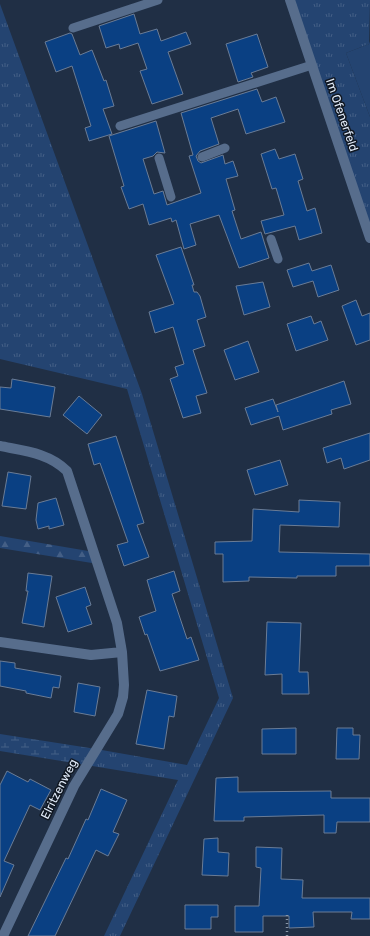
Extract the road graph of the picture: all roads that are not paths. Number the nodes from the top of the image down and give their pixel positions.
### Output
1 (158, 0) edge
2 (290, 0) edge
3 (73, 28) dead end
4 (312, 65) junction
5 (120, 126) dead end
6 (225, 148) dead end
7 (202, 157) dead end
8 (159, 158) dead end
9 (171, 197) dead end
10 (271, 238) dead end
11 (370, 238) edge
12 (278, 259) dead end
13 (0, 446) edge
14 (0, 642) edge
15 (122, 652) junction
16 (3, 936) edge

1 - 3 lane
2 - 4 street, Im Ofenerfeld
4 - 5 lane
4 - 11 street, Im Ofenerfeld
6 - 7 lane
8 - 9 lane
10 - 12 lane
13 - 15 street, Elritzenweg
14 - 15 street
15 - 16 street, Elritzenweg

